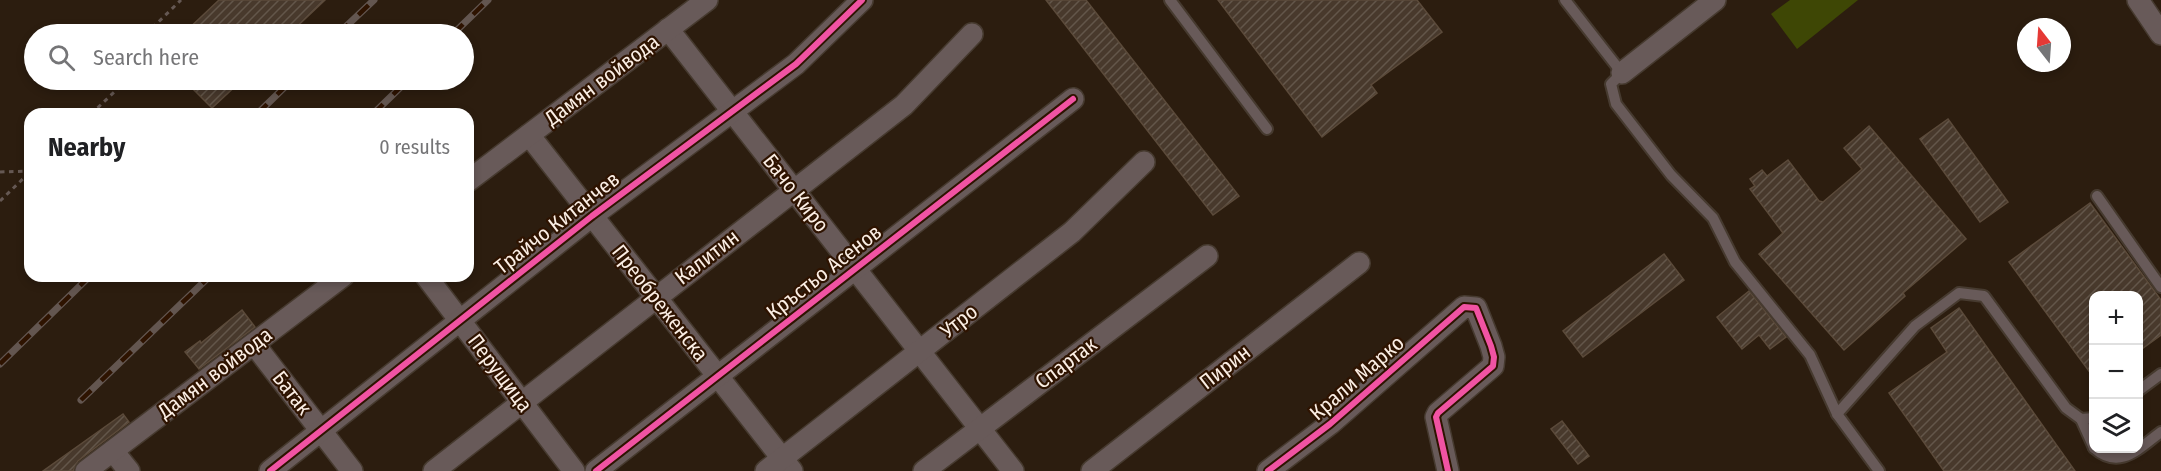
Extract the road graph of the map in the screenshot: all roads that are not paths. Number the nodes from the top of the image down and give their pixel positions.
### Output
1 (706, 0) edge
2 (862, 0) edge
3 (1170, 0) edge
4 (1565, 0) edge
5 (1715, 0) edge
6 (2139, 0) edge
7 (668, 29) junction
8 (972, 34) dead end
9 (2161, 34) edge
10 (1622, 73) junction
11 (1073, 99) dead end
12 (733, 112) junction
13 (1267, 129) dead end
14 (529, 135) junction
15 (1144, 162) dead end
16 (474, 176) edge
17 (794, 190) junction
18 (2097, 196) dead end
19 (592, 216) junction
20 (1207, 255) dead end
21 (1359, 263) dead end
22 (855, 269) junction
23 (335, 282) edge
24 (430, 282) edge
25 (2161, 287) edge
26 (656, 297) junction
27 (459, 320) junction
28 (254, 344) junction
29 (920, 352) junction
30 (2161, 374) edge
31 (718, 376) junction
32 (2143, 388) edge
33 (522, 402) junction
34 (1837, 414) junction
35 (2089, 418) edge
36 (2081, 419) junction
37 (980, 429) junction
38 (321, 431) junction
39 (2161, 432) edge
40 (2089, 437) edge
41 (2143, 446) edge
42 (113, 451) junction
43 (2098, 453) edge
44 (2134, 453) edge
45 (780, 467) edge
46 (86, 471) edge
47 (129, 471) edge
48 (270, 471) edge
49 (352, 471) edge
50 (434, 471) edge
51 (574, 471) edge
52 (596, 471) edge
53 (924, 471) edge
54 (1013, 471) edge
55 (1092, 471) edge
56 (1268, 471) edge
57 (1448, 471) edge
58 (1879, 471) edge

1 - 7 street, Дамян войвода
2 - 12 street, Трайчо Китанчев
3 - 13 lane
4 - 10 lane
5 - 10 street
6 - 9 street
7 - 12 street, Бачо Киро
7 - 14 street, Дамян войвода
8 - 17 street, Калитин
10 - 34 lane
11 - 22 street, Кръстьо Асенов
12 - 17 street, Бачо Киро
12 - 19 street, Трайчо Китанчев
14 - 16 street, Дамян войвода
14 - 19 street, Преобреженска
15 - 29 street, Утро
17 - 22 street, Бачо Киро
17 - 26 street, Калитин
18 - 25 lane
19 - 26 street, Преобреженска
19 - 27 street, Трайчо Китанчев
20 - 37 street, Спартак
21 - 55 street, Пирин
22 - 29 street, Бачо Киро
22 - 31 street, Кръстьо Асенов
23 - 28 street, Дамян войвода
24 - 27 street, Перущица
26 - 31 street, Преобреженска
26 - 33 street, Калитин
27 - 33 street, Перущица
27 - 38 street, Трайчо Китанчев
28 - 38 street, Батак
28 - 42 street, Дамян войвода
29 - 37 street, Бачо Киро
29 - 45 street, Утро
30 - 32 lane
31 - 45 street, Преобреженска
31 - 52 street, Кръстьо Асенов
33 - 50 street, Калитин
33 - 51 street, Перущица
34 - 36 lane
34 - 58 lane
35 - 36 lane
36 - 40 lane
37 - 53 street, Спартак
37 - 54 street, Бачо Киро
38 - 48 street, Трайчо Китанчев
38 - 49 street, Батак
39 - 41 lane
42 - 46 street, Дамян войвода
42 - 47 street
43 - 44 lane
56 - 57 street, Крали Марко

